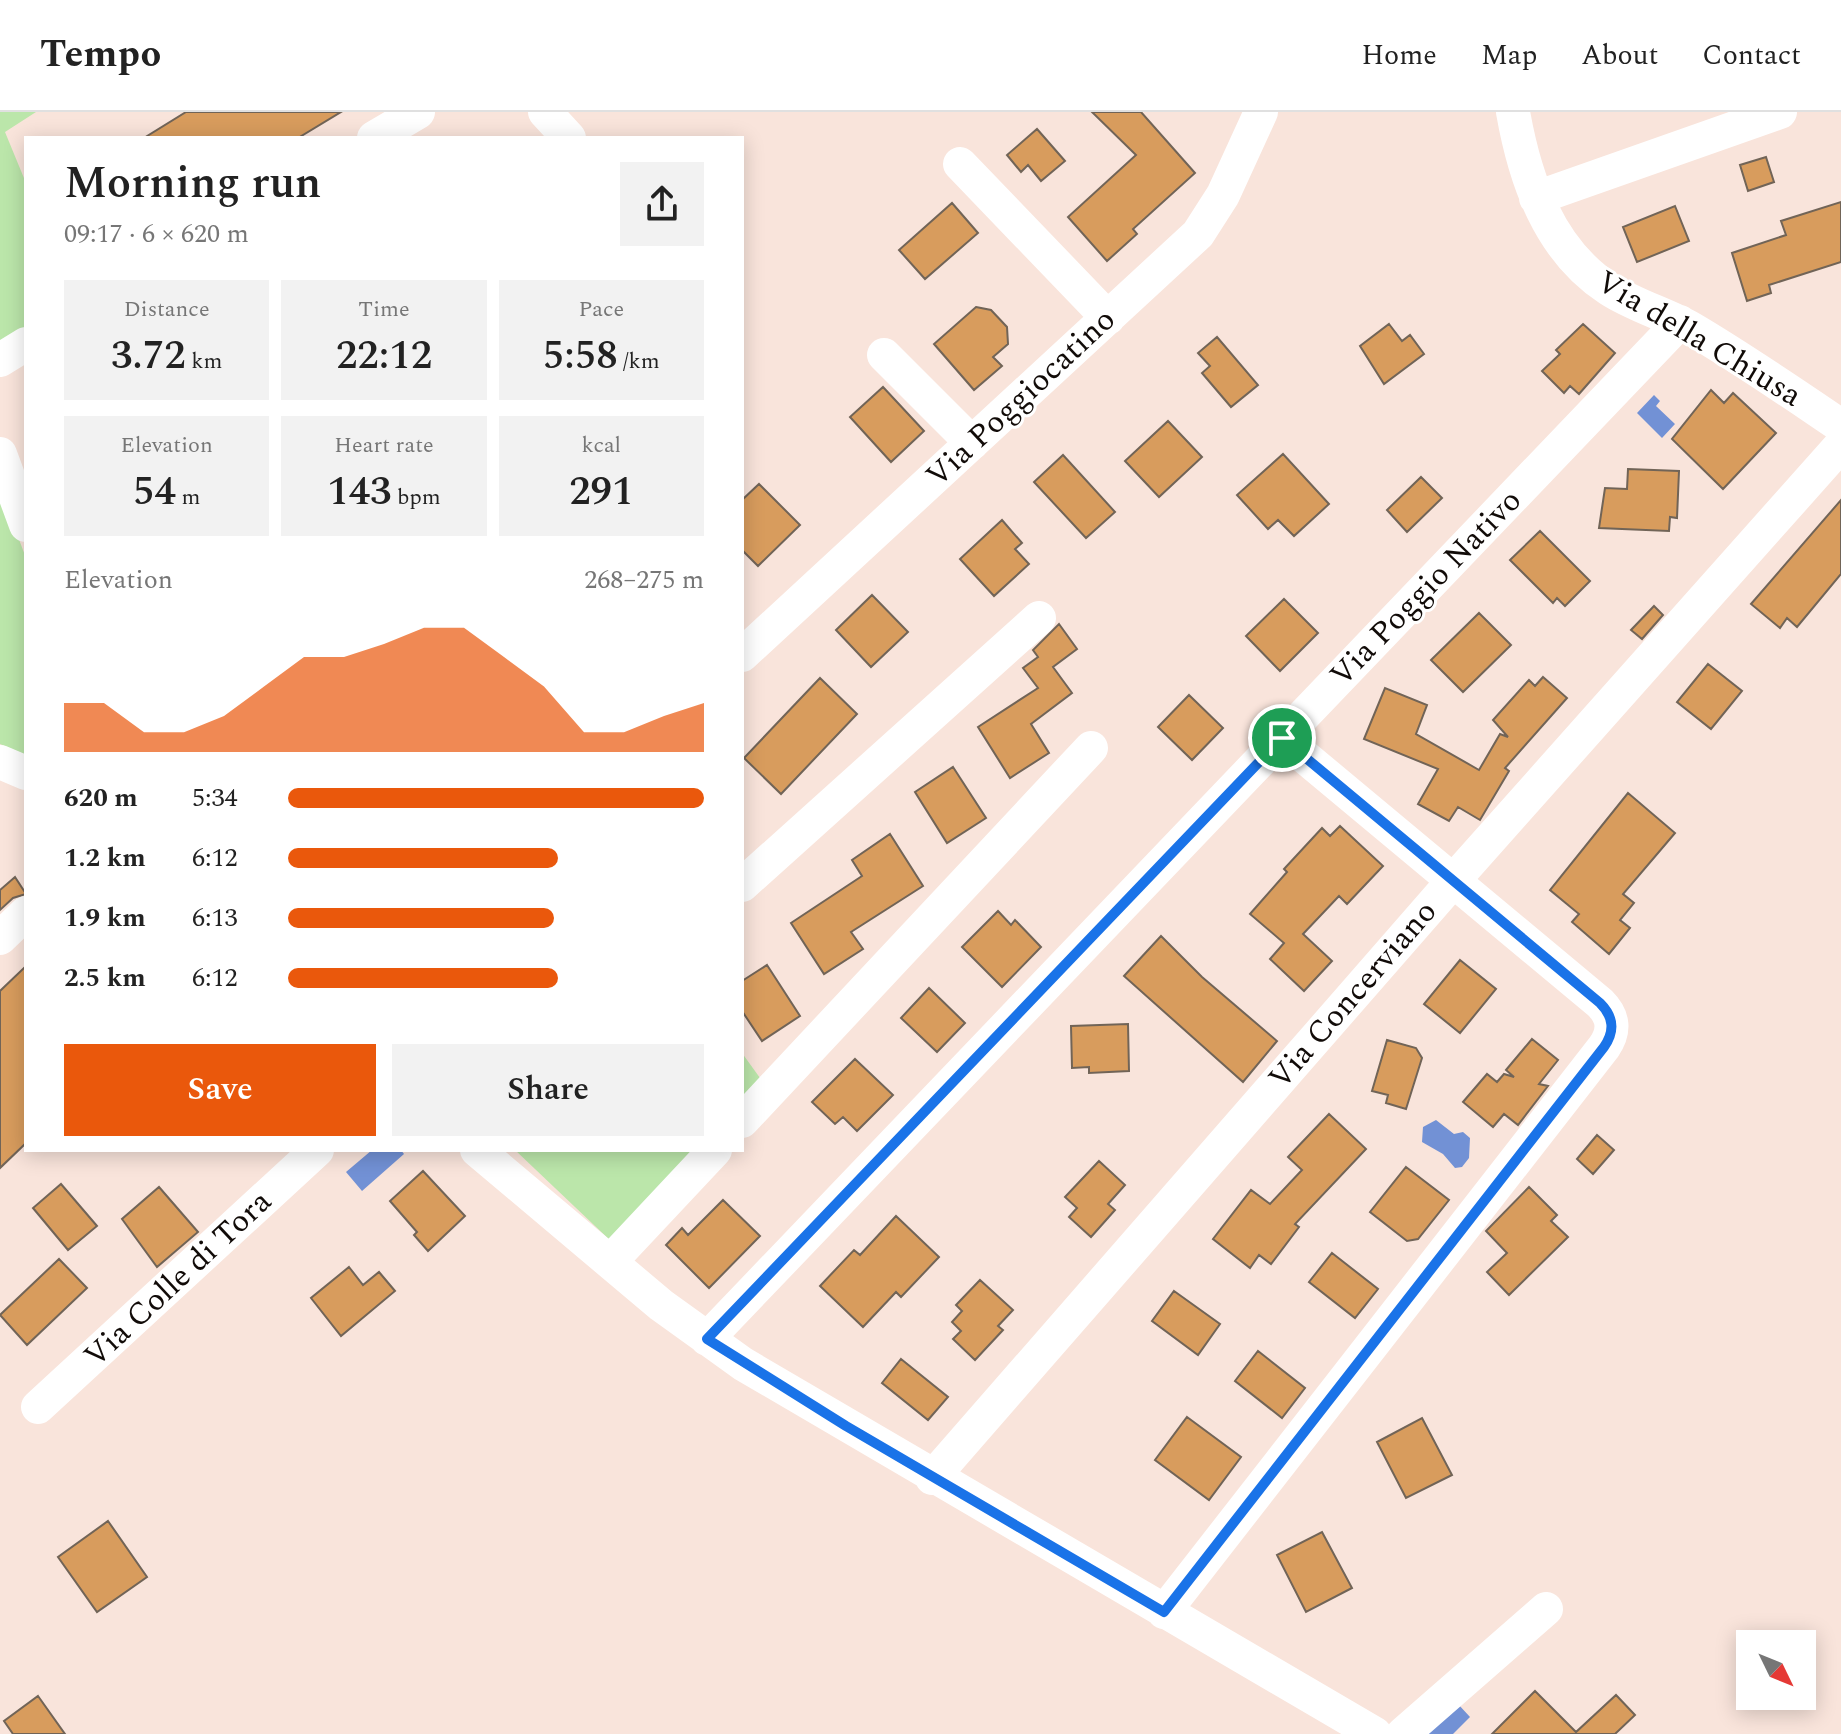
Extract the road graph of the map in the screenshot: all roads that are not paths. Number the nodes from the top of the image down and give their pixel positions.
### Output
1 (418, 112) edge
2 (545, 112) edge
3 (1261, 112) edge
4 (1513, 112) edge
5 (1780, 112) edge
6 (377, 136) edge
7 (567, 136) edge
8 (960, 164) dead end
9 (1536, 198) junction
10 (1108, 318) junction
11 (1680, 322) junction
12 (24, 345) edge
13 (884, 355) dead end
14 (0, 360) edge
15 (1841, 426) edge
16 (972, 443) junction
17 (1841, 445) edge
18 (0, 454) edge
19 (24, 520) edge
20 (1039, 618) dead end
21 (744, 653) edge
22 (1282, 738) junction
23 (1091, 748) dead end
24 (0, 762) edge
25 (24, 772) edge
26 (1453, 881) junction
27 (744, 883) edge
28 (24, 915) edge
29 (0, 938) edge
30 (744, 1119) edge
31 (315, 1152) edge
32 (479, 1152) edge
33 (713, 1152) edge
34 (610, 1262) junction
35 (707, 1339) junction
36 (38, 1407) dead end
37 (932, 1478) junction
38 (1546, 1609) dead end
39 (1164, 1612) junction
40 (1375, 1734) edge
41 (1403, 1734) edge

1 - 6 street
2 - 7 street
3 - 10 street, Via Poggiocatino
4 - 9 street, Via della Chiusa
5 - 9 street
8 - 10 street
9 - 11 street, Via della Chiusa
10 - 16 street, Via Poggiocatino
11 - 15 street, Via della Chiusa
11 - 22 street, Via Poggio Nativo
12 - 14 street
13 - 16 street
16 - 21 street, Via Poggiocatino
17 - 26 street, Via Concerviano
18 - 19 street
20 - 27 street
22 - 26 street
22 - 35 street, Via Poggio Nativo
23 - 30 street
24 - 25 street
26 - 37 street, Via Concerviano
26 - 39 street
28 - 29 street
31 - 36 street, Via Colle di Tora
32 - 34 street
33 - 34 street
34 - 35 street
35 - 37 street
37 - 39 street
38 - 41 street
39 - 40 street

